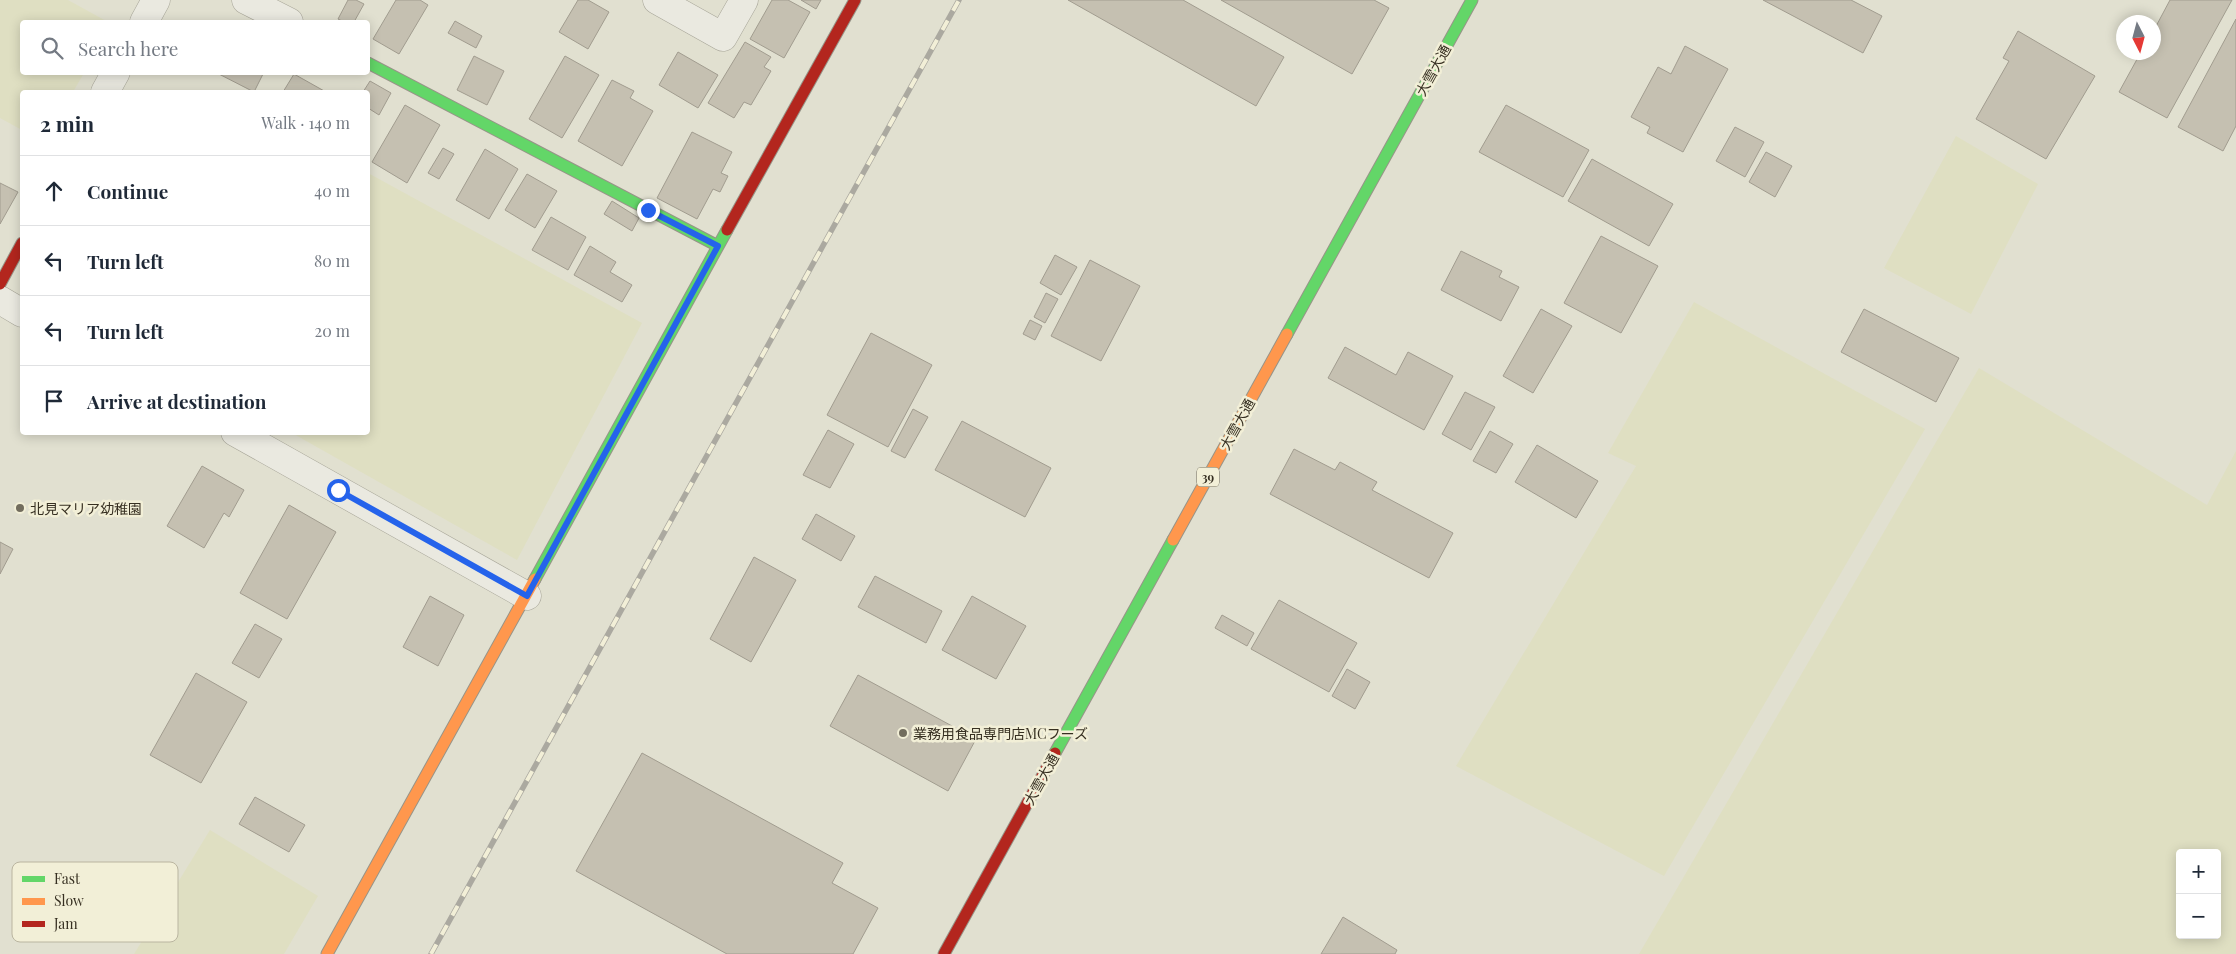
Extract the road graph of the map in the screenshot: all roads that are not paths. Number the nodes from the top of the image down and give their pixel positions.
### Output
1 (156, 0) edge
2 (246, 0) edge
3 (657, 0) edge
4 (744, 0) edge
5 (855, 0) edge
6 (1472, 0) edge
7 (145, 20) edge
8 (285, 20) edge
9 (370, 64) edge
10 (114, 75) edge
11 (106, 90) edge
12 (718, 246) junction
13 (20, 247) edge
14 (0, 284) edge
15 (0, 300) edge
16 (20, 312) edge
17 (240, 435) edge
18 (527, 596) junction
19 (327, 954) edge
20 (944, 954) edge

1 - 7 street
2 - 8 street
3 - 4 street
5 - 12 main road
6 - 20 main road, 大雪大通 / 39
9 - 12 main road
10 - 11 street
12 - 18 main road
13 - 14 main road
15 - 16 street
17 - 18 street
18 - 19 main road

